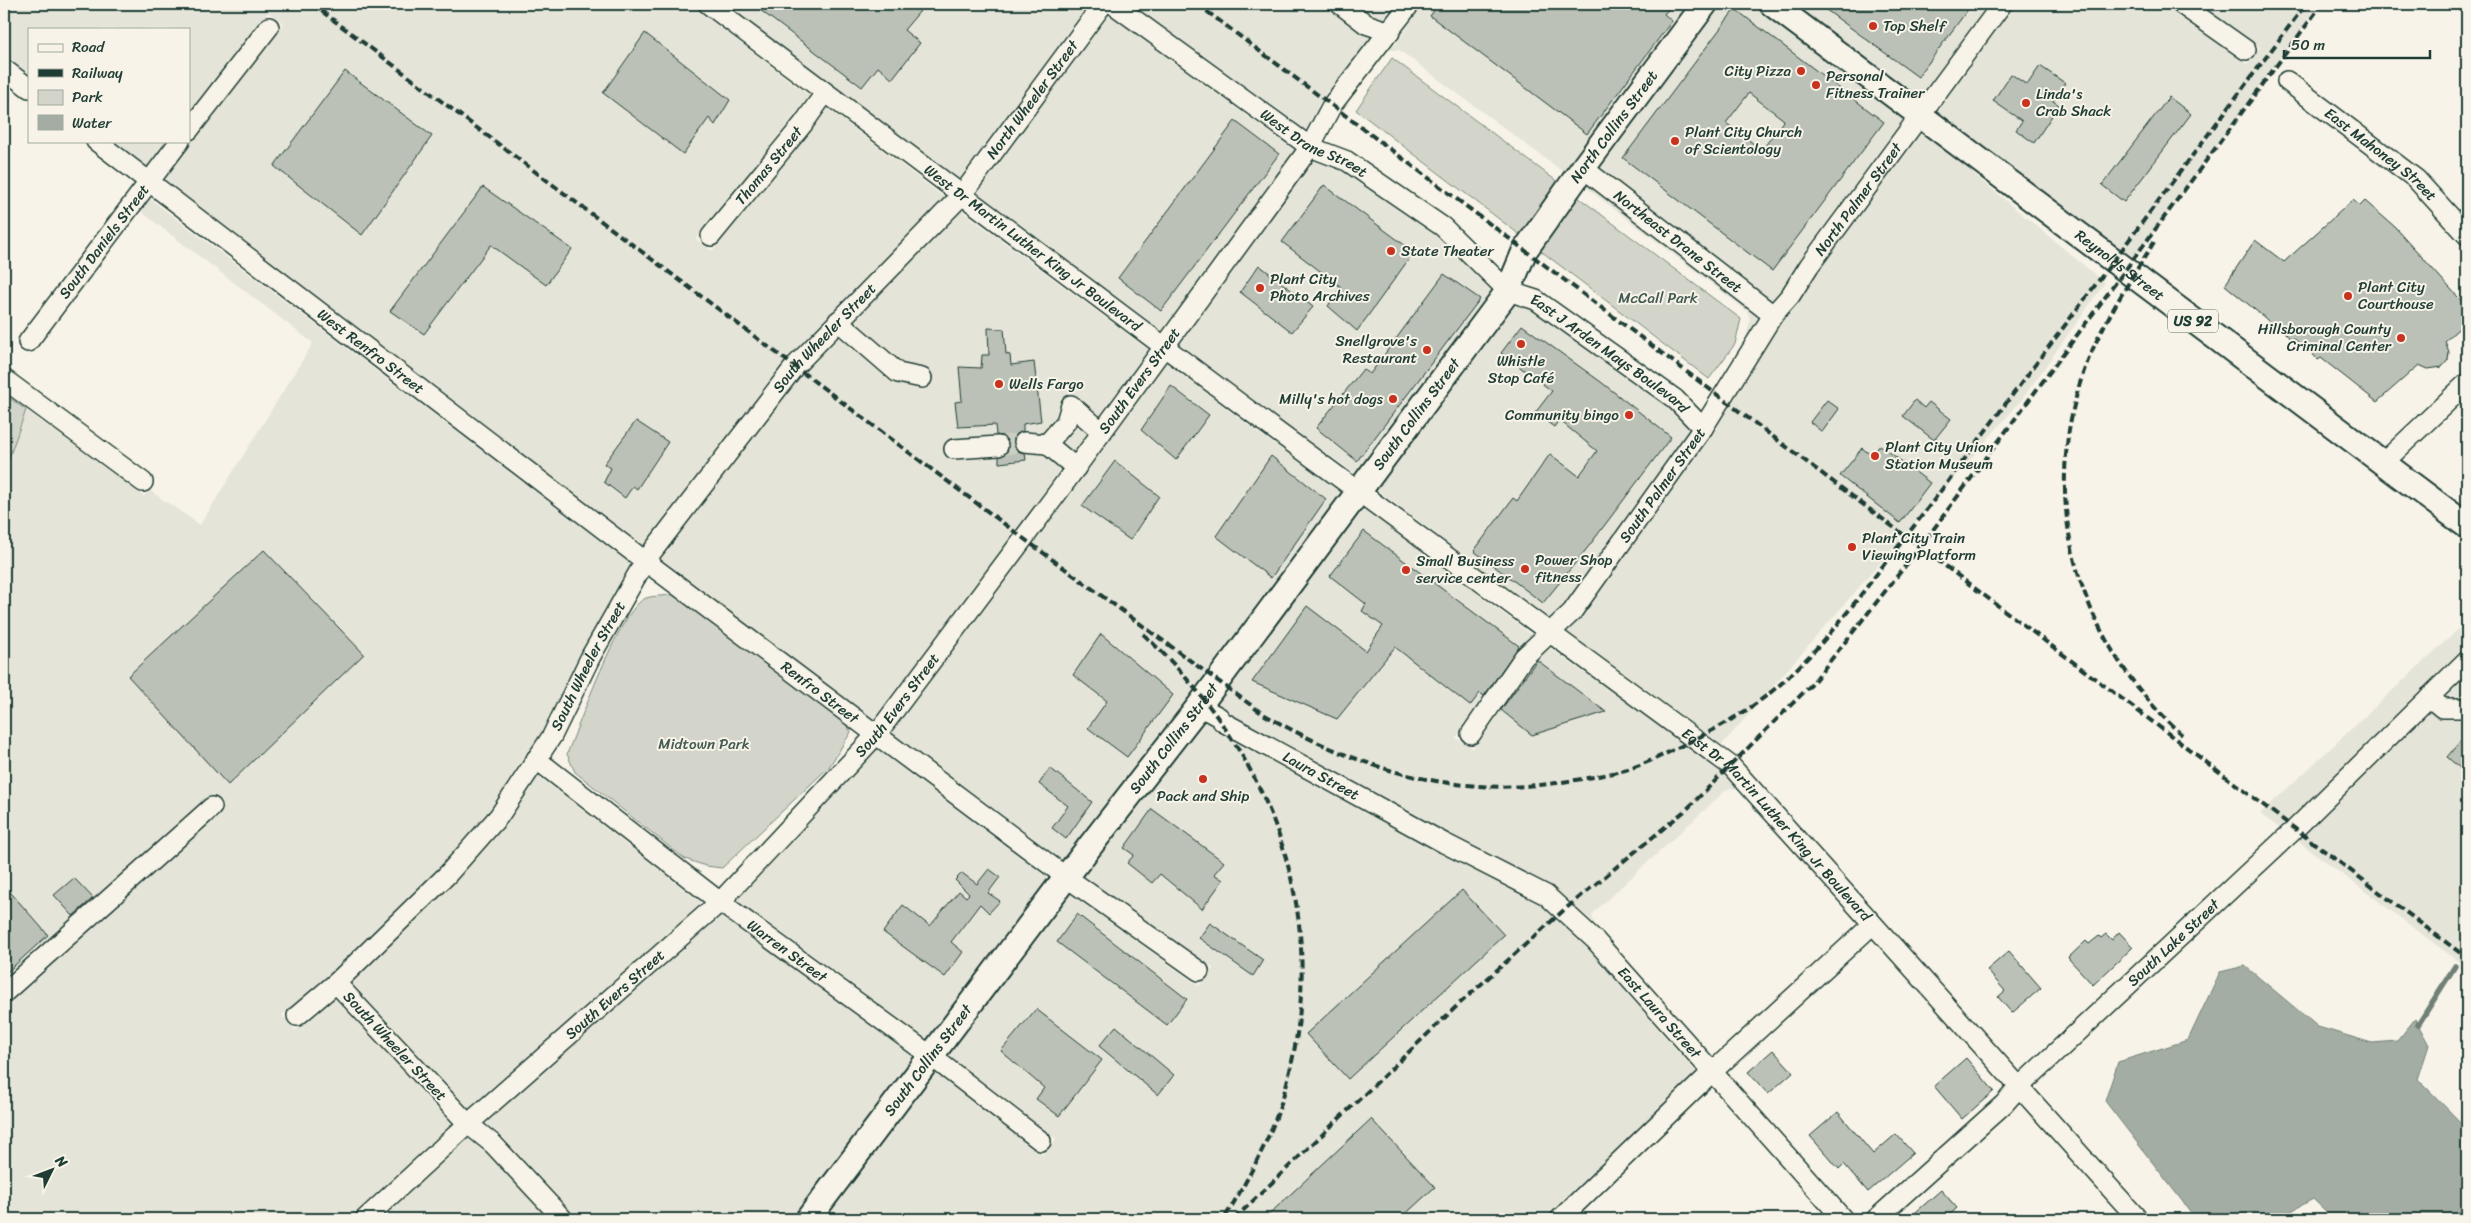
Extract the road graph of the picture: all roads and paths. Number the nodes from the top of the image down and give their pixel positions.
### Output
1 (708, 4) edge
2 (1103, 4) edge
3 (1113, 4) edge
4 (1340, 4) edge
5 (1410, 4) edge
6 (1705, 4) edge
7 (1772, 4) edge
8 (2002, 4) edge
9 (2181, 4) edge
10 (269, 27) dead end
11 (1390, 32) junction
12 (2246, 50) dead end
13 (4, 69) edge
14 (2287, 81) dead end
15 (28, 87) edge
16 (825, 94) junction
17 (1920, 114) junction
18 (190, 129) edge
19 (97, 142) edge
20 (179, 142) edge
21 (1310, 147) junction
22 (1583, 168) junction
23 (148, 183) junction
24 (961, 196) junction
25 (2467, 234) edge
26 (710, 236) dead end
27 (1525, 250) joint
28 (1508, 291) junction
29 (1773, 315) junction
30 (838, 321) junction
31 (28, 342) dead end
32 (1164, 346) junction
33 (922, 378) dead end
34 (4, 380) edge
35 (2467, 383) edge
36 (1721, 398) joint
37 (1703, 428) junction
38 (1102, 432) junction
39 (1024, 442) tunnel mouth
40 (1047, 444) junction
41 (998, 446) tunnel mouth
42 (954, 449) dead end
43 (2383, 463) junction
44 (1076, 468) junction
45 (143, 482) dead end
46 (1358, 490) junction
47 (2467, 526) edge
48 (645, 561) junction
49 (1548, 633) junction
50 (2467, 660) edge
51 (2429, 698) junction
52 (1199, 706) junction
53 (2467, 708) edge
54 (1471, 734) dead end
55 (876, 735) junction
56 (536, 759) junction
57 (212, 807) dead end
58 (1444, 843) joint
59 (1066, 877) junction
60 (720, 902) junction
61 (1872, 925) junction
62 (1198, 971) dead end
63 (336, 983) junction
64 (4, 993) edge
65 (297, 1016) dead end
66 (931, 1056) junction
67 (1712, 1072) junction
68 (2019, 1088) junction
69 (468, 1124) junction
70 (1041, 1141) dead end
71 (365, 1219) edge
72 (563, 1219) edge
73 (808, 1219) edge
74 (1560, 1219) edge
75 (1843, 1219) edge
76 (1876, 1219) edge
77 (2138, 1219) edge

1 - 16 street, West Dr Martin Luther King Jr Boulevard
2 - 24 street, North Wheeler Street
3 - 21 street, West Drane Street
4 - 11 street
5 - 11 street, South Evers Street
6 - 22 main road, North Collins Street
7 - 17 main road, Reynolds Street / US 92
8 - 17 street, North Palmer Street
9 - 12 street
10 - 18 street
11 - 21 street, South Evers Street
13 - 15 street
14 - 25 street, East Mahoney Street
16 - 24 street, West Dr Martin Luther King Jr Boulevard
16 - 26 street, Thomas Street
17 - 29 street, North Palmer Street
17 - 43 main road, Reynolds Street / US 92
19 - 23 street, West Renfro Street
20 - 23 street, South Daniels Street
21 - 28 street, West Drane Street
21 - 32 street, South Evers Street
22 - 27 main road, North Collins Street
22 - 29 street, Northeast Drane Street
23 - 31 street, South Daniels Street
23 - 48 street, West Renfro Street
24 - 30 street, South Wheeler Street
24 - 32 street, West Dr Martin Luther King Jr Boulevard
27 - 28 main road, South Collins Street
28 - 37 street, East J Arden Mays Boulevard
28 - 46 main road, South Collins Street
29 - 36 street, North Palmer Street
30 - 33 street
30 - 48 street, South Wheeler Street
32 - 38 street, South Evers Street
32 - 46 street, West Dr Martin Luther King Jr Boulevard
34 - 45 street
35 - 43 street
36 - 37 street, South Palmer Street
37 - 49 street, South Palmer Street
38 - 40 street
38 - 44 street, South Evers Street
39 - 40 street
40 - 44 street
41 - 42 street
43 - 47 main road, Reynolds Street / US 92
44 - 55 street, South Evers Street
46 - 49 street, East Dr Martin Luther King Jr Boulevard
46 - 52 main road, South Collins Street
48 - 55 street, Renfro Street
48 - 56 street, South Wheeler Street
49 - 54 street, South Palmer Street
49 - 61 street, East Dr Martin Luther King Jr Boulevard
50 - 51 street, South Lake Street
51 - 53 street
51 - 68 street, South Lake Street
52 - 58 street, Laura Street
52 - 59 main road, South Collins Street
55 - 59 street, Renfro Street
55 - 60 street, South Evers Street
56 - 60 street, Warren Street
56 - 63 street, South Wheeler Street
57 - 64 street
58 - 67 street, East Laura Street
59 - 62 street, Renfro Street
59 - 66 main road, South Collins Street
60 - 66 street, Warren Street
60 - 69 street, South Evers Street
61 - 67 street
61 - 68 street, East Dr Martin Luther King Jr Boulevard
63 - 65 street
63 - 69 street, South Wheeler Street
66 - 70 street, Warren Street
66 - 73 main road, South Collins Street
67 - 74 street
67 - 75 street, East Laura Street
68 - 76 street, South Lake Street
68 - 77 street, East Dr Martin Luther King Jr Boulevard
69 - 71 street, South Evers Street
69 - 72 street, South Wheeler Street

